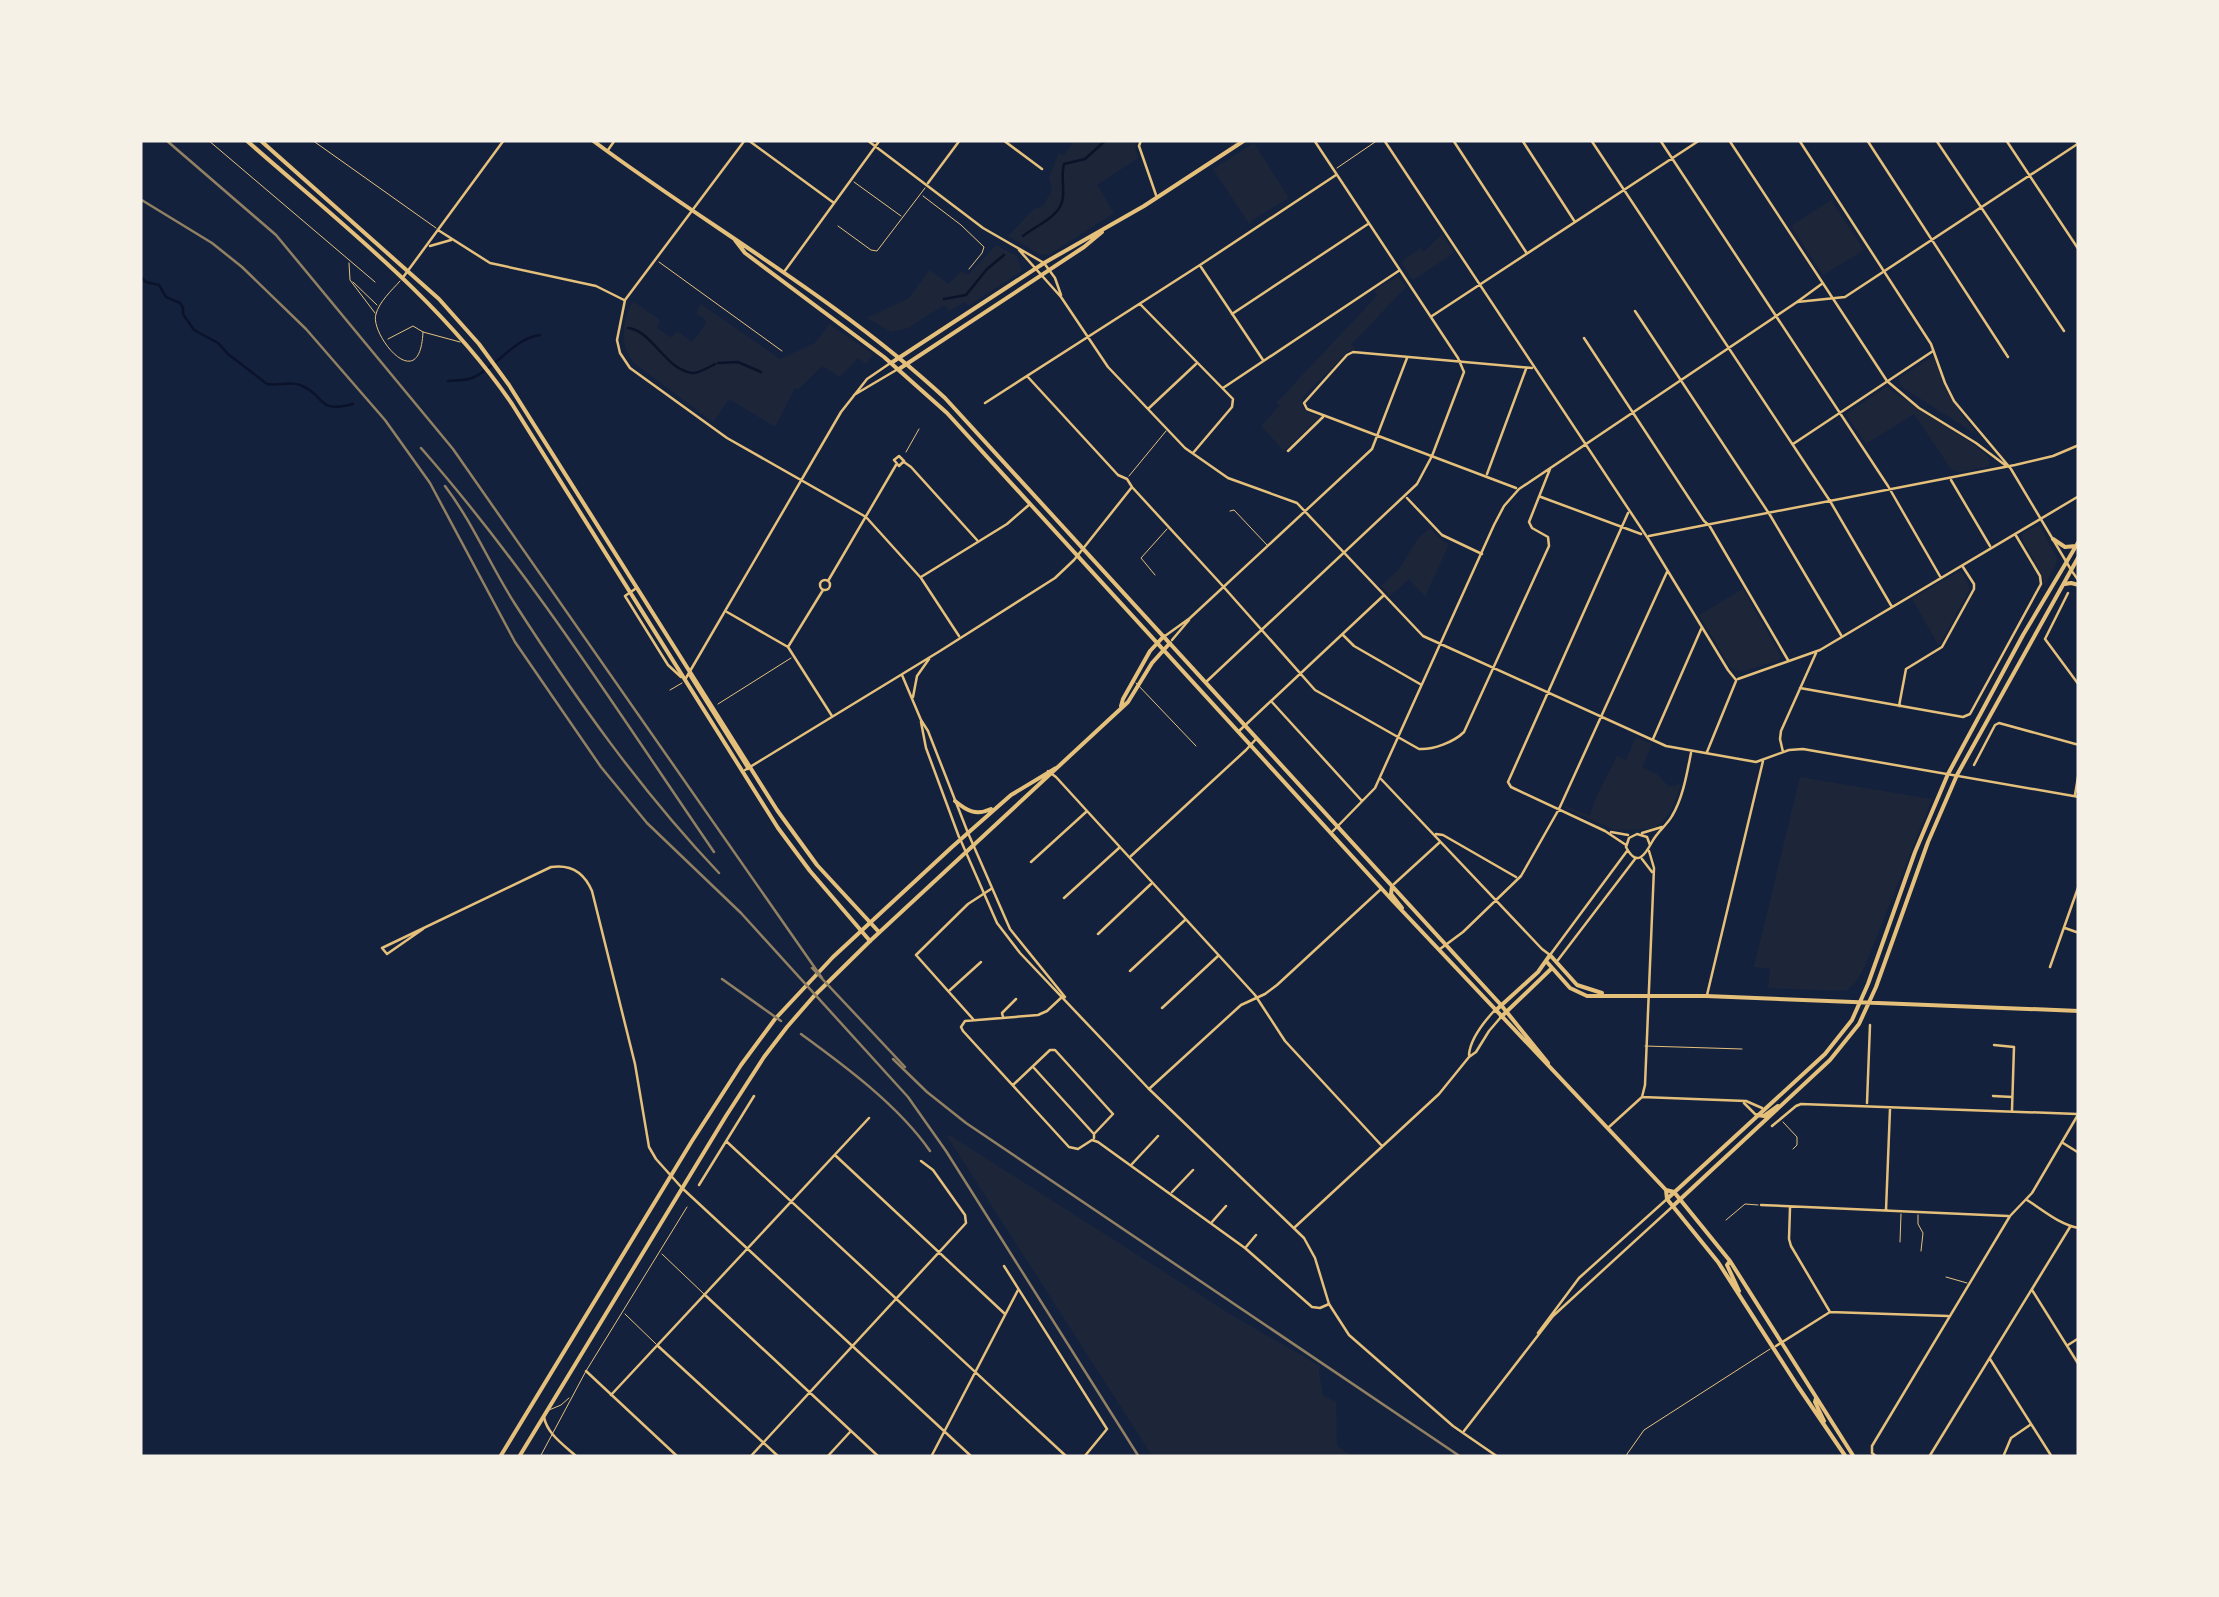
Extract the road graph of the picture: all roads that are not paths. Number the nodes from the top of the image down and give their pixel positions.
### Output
1 (208, 140) edge
2 (246, 140) edge
3 (260, 140) edge
4 (312, 140) edge
5 (504, 140) edge
6 (592, 140) edge
7 (615, 140) edge
8 (746, 140) edge
9 (867, 140) edge
10 (880, 140) edge
11 (960, 140) edge
12 (1004, 140) edge
13 (1141, 140) edge
14 (1244, 140) edge
15 (1314, 140) edge
16 (1381, 140) edge
17 (1453, 140) edge
18 (1522, 140) edge
19 (1591, 140) edge
20 (1660, 140) edge
21 (1700, 140) edge
22 (1798, 140) edge
23 (1867, 140) edge
24 (1936, 140) edge
25 (2006, 140) edge
26 (1733, 142) edge
27 (2078, 143) edge
28 (874, 147) junction
29 (607, 151) junction
30 (1672, 158) junction
31 (1042, 169) dead end
32 (1335, 172) junction
33 (2030, 175) junction
34 (851, 180) junction
35 (927, 186) junction
36 (1624, 190) junction
37 (920, 194) junction
38 (1156, 198) junction
39 (834, 203) junction
40 (1981, 208) junction
41 (691, 210) junction
42 (904, 218) junction
43 (1576, 222) junction
44 (1370, 224) junction
45 (838, 226) dead end
46 (1106, 229) junction
47 (438, 230) junction
48 (1933, 239) junction
49 (452, 240) junction
50 (735, 240) junction
51 (426, 248) junction
52 (1019, 250) junction
53 (2079, 250) edge
54 (1528, 253) junction
55 (349, 260) junction
56 (654, 260) junction
57 (1044, 263) junction
58 (1200, 265) junction
59 (1036, 268) junction
60 (968, 269) dead end
61 (1050, 270) junction
62 (1400, 270) junction
63 (408, 271) junction
64 (1884, 271) junction
65 (783, 272) junction
66 (1042, 275) junction
67 (402, 278) junction
68 (350, 280) junction
69 (375, 282) dead end
70 (1823, 282) junction
71 (1480, 285) junction
72 (1061, 297) junction
73 (625, 300) junction
74 (1834, 300) junction
75 (1797, 302) junction
76 (1140, 304) junction
77 (379, 308) junction
78 (1635, 311) dead end
79 (376, 314) junction
80 (1232, 314) junction
81 (1776, 316) junction
82 (1431, 317) junction
83 (2064, 331) dead end
84 (423, 332) junction
85 (1087, 338) junction
86 (1584, 338) dead end
87 (385, 341) junction
88 (1728, 348) junction
89 (471, 350) junction
90 (1934, 350) junction
91 (782, 351) dead end
92 (1408, 356) junction
93 (900, 357) junction
94 (2008, 357) dead end
95 (1262, 360) junction
96 (1460, 362) junction
97 (891, 363) junction
98 (907, 363) junction
99 (1197, 363) junction
100 (1526, 368) junction
101 (1534, 368) junction
102 (898, 369) junction
103 (1027, 376) junction
104 (1680, 380) junction
105 (1887, 381) junction
106 (1222, 388) junction
107 (853, 396) junction
108 (985, 403) dead end
109 (1148, 409) junction
110 (1632, 412) junction
111 (1840, 413) junction
112 (1324, 416) junction
113 (919, 429) dead end
114 (1167, 430) junction
115 (1378, 436) junction
116 (1584, 444) junction
117 (1792, 444) junction
118 (2079, 445) edge
119 (1288, 451) dead end
120 (906, 452) dead end
121 (1192, 454) junction
122 (1432, 456) junction
123 (904, 462) junction
124 (896, 465) junction
125 (1551, 466) junction
126 (2009, 467) junction
127 (1486, 477) junction
128 (1127, 478) junction
129 (1534, 478) junction
130 (1950, 478) junction
131 (802, 481) junction
132 (1544, 486) junction
133 (1132, 487) junction
134 (1519, 489) junction
135 (1890, 489) junction
136 (1406, 496) junction
137 (1540, 496) junction
138 (2079, 496) edge
139 (1830, 501) junction
140 (1031, 503) junction
141 (1230, 511) dead end
142 (1306, 511) junction
143 (1628, 511) junction
144 (1768, 512) junction
145 (866, 518) junction
146 (2040, 518) junction
147 (1709, 524) junction
148 (1169, 527) junction
149 (1622, 528) junction
150 (2015, 534) junction
151 (1646, 536) junction
152 (2053, 539) junction
153 (978, 541) junction
154 (2077, 543) edge
155 (1267, 546) junction
156 (1084, 548) junction
157 (1991, 548) junction
158 (1345, 553) junction
159 (1482, 554) junction
160 (1078, 555) junction
161 (2079, 556) edge
162 (2066, 561) junction
163 (1962, 565) junction
164 (2071, 569) junction
165 (1668, 571) junction
166 (1155, 574) dead end
167 (921, 578) junction
168 (1941, 578) junction
169 (2079, 583) edge
170 (1224, 586) junction
171 (2062, 586) junction
172 (2068, 592) dead end
173 (1384, 596) junction
174 (1892, 607) junction
175 (726, 611) junction
176 (1190, 618) junction
177 (1702, 626) junction
178 (1261, 630) junction
179 (1342, 634) junction
180 (1706, 634) junction
181 (1164, 636) junction
182 (1842, 636) junction
183 (960, 637) junction
184 (1710, 639) junction
185 (1157, 642) junction
186 (1170, 642) junction
187 (1696, 643) junction
188 (1440, 645) junction
189 (788, 647) junction
190 (1164, 649) junction
191 (1816, 652) junction
192 (794, 656) junction
193 (930, 658) junction
194 (1800, 658) junction
195 (1789, 661) junction
196 (1494, 668) junction
197 (1808, 671) junction
198 (689, 674) junction
199 (901, 674) junction
200 (1300, 674) junction
201 (1736, 680) junction
202 (684, 681) junction
203 (1133, 681) junction
204 (1206, 682) junction
205 (1140, 685) junction
206 (1422, 685) junction
207 (2079, 685) edge
208 (1800, 688) junction
209 (670, 690) dead end
210 (1547, 693) junction
211 (913, 700) junction
212 (1271, 701) junction
213 (718, 704) dead end
214 (1121, 706) junction
215 (1899, 706) junction
216 (832, 716) junction
217 (1600, 716) junction
218 (921, 720) junction
219 (1245, 724) junction
220 (1238, 731) junction
221 (1257, 737) junction
222 (1398, 738) junction
223 (1652, 740) junction
224 (2079, 744) edge
225 (1251, 745) junction
226 (1196, 746) dead end
227 (1691, 752) junction
228 (1784, 752) junction
229 (1706, 754) junction
230 (1763, 761) junction
231 (1974, 765) dead end
232 (748, 769) junction
233 (1052, 771) junction
234 (2079, 772) edge
235 (1948, 774) junction
236 (1957, 775) junction
237 (1380, 778) junction
238 (2077, 797) edge
239 (955, 802) junction
240 (1363, 802) junction
241 (998, 806) junction
242 (1559, 810) junction
243 (1087, 811) junction
244 (2079, 820) edge
245 (1338, 826) junction
246 (1665, 826) junction
247 (2079, 829) edge
248 (1605, 831) junction
249 (1331, 832) junction
250 (968, 833) junction
251 (1434, 834) junction
252 (1640, 834) junction
253 (1632, 835) junction
254 (960, 840) junction
255 (1441, 841) junction
256 (973, 844) junction
257 (1120, 846) junction
258 (1627, 848) junction
259 (1650, 848) junction
260 (965, 852) junction
261 (1130, 857) junction
262 (1638, 857) junction
263 (1031, 862) dead end
264 (1653, 873) junction
265 (1519, 878) junction
266 (1152, 883) junction
267 (2079, 885) edge
268 (1392, 886) junction
269 (1382, 888) junction
270 (992, 889) junction
271 (983, 894) junction
272 (1064, 898) dead end
273 (1498, 900) junction
274 (1403, 912) junction
275 (1186, 920) junction
276 (870, 923) junction
277 (2064, 927) junction
278 (423, 929) junction
279 (861, 931) junction
280 (879, 932) junction
281 (2079, 933) edge
282 (1098, 934) dead end
283 (870, 940) junction
284 (1446, 946) junction
285 (1542, 949) junction
286 (1438, 950) junction
287 (1219, 955) junction
288 (1550, 955) junction
289 (1546, 961) junction
290 (981, 962) dead end
291 (1556, 962) junction
292 (2050, 967) dead end
293 (1552, 968) junction
294 (1130, 971) dead end
295 (1566, 975) junction
296 (948, 992) junction
297 (1581, 994) junction
298 (1607, 994) junction
299 (1063, 996) junction
300 (1648, 996) junction
301 (1706, 996) junction
302 (1256, 998) junction
303 (1016, 1000) dead end
304 (1861, 1002) junction
305 (1870, 1003) junction
306 (1501, 1005) junction
307 (1162, 1008) dead end
308 (1495, 1011) junction
309 (1508, 1012) junction
310 (2079, 1012) edge
311 (1502, 1017) junction
312 (1003, 1018) junction
313 (974, 1020) junction
314 (1870, 1025) dead end
315 (1994, 1045) dead end
316 (1645, 1046) junction
317 (1742, 1050) dead end
318 (1469, 1057) junction
319 (1032, 1066) junction
320 (1551, 1067) junction
321 (1012, 1086) junction
322 (1149, 1089) junction
323 (754, 1096) dead end
324 (1993, 1096) dead end
325 (1642, 1097) junction
326 (2013, 1097) junction
327 (1743, 1102) junction
328 (1782, 1104) junction
329 (1867, 1106) junction
330 (1890, 1107) junction
331 (1764, 1108) junction
332 (2012, 1112) junction
333 (2079, 1114) edge
334 (1757, 1115) junction
335 (868, 1118) dead end
336 (1781, 1120) junction
337 (1772, 1126) dead end
338 (1608, 1128) junction
339 (1094, 1134) junction
340 (1158, 1136) dead end
341 (1094, 1140) junction
342 (726, 1142) junction
343 (2062, 1142) junction
344 (1382, 1146) junction
345 (1793, 1149) dead end
346 (2079, 1153) edge
347 (835, 1155) junction
348 (920, 1162) dead end
349 (1130, 1165) junction
350 (1193, 1170) dead end
351 (672, 1174) junction
352 (699, 1185) dead end
353 (682, 1188) junction
354 (1666, 1190) junction
355 (1674, 1192) junction
356 (1171, 1194) junction
357 (1667, 1199) junction
358 (2026, 1199) junction
359 (1681, 1200) junction
360 (791, 1202) junction
361 (672, 1204) junction
362 (1761, 1205) joint
363 (687, 1206) dead end
364 (1226, 1206) dead end
365 (1674, 1206) junction
366 (1790, 1207) junction
367 (1886, 1210) junction
368 (1902, 1211) junction
369 (1918, 1212) junction
370 (2010, 1216) junction
371 (680, 1218) junction
372 (1726, 1220) dead end
373 (1211, 1223) junction
374 (2070, 1227) junction
375 (1294, 1228) junction
376 (2079, 1228) edge
377 (1256, 1236) dead end
378 (1900, 1242) dead end
379 (747, 1248) junction
380 (1245, 1248) junction
381 (1921, 1251) dead end
382 (660, 1252) junction
383 (940, 1252) junction
384 (1730, 1261) junction
385 (1004, 1266) dead end
386 (1946, 1277) dead end
387 (1969, 1285) junction
388 (1018, 1288) junction
389 (2032, 1290) junction
390 (704, 1294) junction
391 (1740, 1296) junction
392 (897, 1300) junction
393 (1329, 1304) junction
394 (622, 1312) junction
395 (1830, 1312) junction
396 (1005, 1314) junction
397 (1950, 1316) junction
398 (2079, 1338) edge
399 (1532, 1342) junction
400 (1782, 1342) junction
401 (657, 1344) junction
402 (853, 1346) junction
403 (2067, 1346) junction
404 (1773, 1348) junction
405 (1989, 1357) junction
406 (2079, 1365) edge
407 (586, 1371) junction
408 (974, 1372) junction
409 (810, 1392) junction
410 (611, 1395) junction
411 (571, 1396) junction
412 (1816, 1398) junction
413 (546, 1413) junction
414 (2031, 1424) junction
415 (1825, 1426) junction
416 (944, 1430) junction
417 (851, 1431) junction
418 (552, 1433) junction
419 (1462, 1433) junction
420 (764, 1443) junction
421 (1930, 1456) edge
422 (500, 1457) edge
423 (520, 1457) edge
424 (540, 1457) edge
425 (577, 1457) edge
426 (678, 1457) edge
427 (750, 1457) edge
428 (779, 1457) edge
429 (827, 1457) edge
430 (880, 1457) edge
431 (930, 1457) edge
432 (972, 1457) edge
433 (1068, 1457) edge
434 (1084, 1457) edge
435 (1498, 1457) edge
436 (1625, 1457) edge
437 (1846, 1457) edge
438 (1854, 1457) edge
439 (1878, 1457) edge
440 (2003, 1457) edge
441 (2052, 1457) edge

1 - 55 street
2 - 67 main road
3 - 63 main road
4 - 47 street
5 - 47 street
6 - 29 main road
7 - 29 street
8 - 39 street
8 - 41 street
9 - 28 street
10 - 28 street
11 - 35 street
12 - 31 street
13 - 38 street
14 - 38 main road
15 - 32 street
16 - 32 street
16 - 71 street
17 - 54 street
18 - 43 street
19 - 36 street
20 - 30 street
21 - 30 street
22 - 64 street
23 - 48 street
24 - 40 street
25 - 33 street
26 - 70 street
27 - 33 street
28 - 34 street
28 - 35 street
29 - 41 main road
30 - 36 street
30 - 81 street
32 - 44 street
32 - 58 street
33 - 40 street
33 - 53 street
34 - 39 street
34 - 42 street
35 - 37 street
35 - 52 street
36 - 43 street
36 - 88 street
37 - 42 street
37 - 60 street
38 - 46 main road
39 - 65 street
40 - 48 street
40 - 83 street
41 - 50 main road
41 - 56 street
42 - 45 street
43 - 54 street
44 - 62 street
44 - 80 street
46 - 57 main road
46 - 61 main road
47 - 49 street
47 - 51 street
48 - 64 street
48 - 94 street
49 - 51 street
49 - 73 street
50 - 65 main road
50 - 97 main road
51 - 63 street
52 - 57 street
52 - 59 street
54 - 71 street
55 - 68 street
55 - 69 street
56 - 73 street
56 - 91 street
57 - 59 main road
57 - 61 street
58 - 76 street
58 - 80 street
59 - 66 street
59 - 93 main road
61 - 66 main road
61 - 72 street
62 - 82 street
62 - 95 street
63 - 67 street
63 - 276 main road
64 - 74 street
64 - 90 street
65 - 93 main road
66 - 72 street
66 - 98 main road
67 - 77 street
67 - 89 main road
68 - 77 street
68 - 79 street
70 - 74 street
70 - 75 street
71 - 82 street
71 - 101 street
72 - 85 street
73 - 131 street
74 - 75 street
74 - 105 street
75 - 81 street
76 - 85 street
76 - 99 street
77 - 79 street
78 - 104 street
79 - 87 street
80 - 95 street
81 - 88 street
81 - 111 street
82 - 96 street
84 - 87 street
84 - 87 street
84 - 89 street
85 - 103 street
85 - 109 street
86 - 110 street
88 - 104 street
88 - 117 street
89 - 279 main road
90 - 105 street
90 - 126 street
92 - 96 street
92 - 112 street
92 - 115 street
93 - 97 main road
93 - 98 main road
95 - 106 street
96 - 100 street
96 - 122 street
97 - 102 main road
97 - 107 street
98 - 102 main road
98 - 156 main road
99 - 106 street
99 - 109 street
100 - 101 street
100 - 127 street
101 - 116 street
102 - 107 street
102 - 140 main road
103 - 108 street
103 - 128 street
104 - 110 street
104 - 144 street
105 - 111 street
105 - 126 street
106 - 121 street
107 - 131 street
109 - 114 street
110 - 116 street
110 - 147 street
111 - 117 street
111 - 135 street
112 - 115 street
112 - 119 street
113 - 120 street
114 - 121 street
114 - 128 street
115 - 122 street
115 - 142 street
116 - 125 street
116 - 143 street
117 - 139 street
118 - 126 street
121 - 142 street
122 - 127 street
122 - 136 street
123 - 124 street
123 - 124 street
123 - 153 street
124 - 145 street
125 - 129 street
125 - 132 street
126 - 130 street
126 - 146 street
127 - 134 street
128 - 133 street
129 - 132 street
129 - 134 street
130 - 135 street
130 - 157 street
131 - 145 street
131 - 175 street
132 - 137 street
133 - 148 street
133 - 156 street
134 - 159 street
135 - 139 street
135 - 168 street
136 - 158 street
136 - 159 street
137 - 149 street
137 - 196 street
138 - 146 street
139 - 144 street
139 - 174 street
140 - 153 street
140 - 160 main road
141 - 155 street
142 - 155 street
142 - 158 street
143 - 149 street
143 - 151 street
144 - 147 street
144 - 182 street
145 - 167 street
145 - 189 street
146 - 150 street
146 - 152 street
147 - 151 street
147 - 195 street
148 - 166 street
148 - 170 street
149 - 151 street
149 - 210 street
150 - 157 street
150 - 215 street
151 - 165 street
152 - 154 main road
152 - 162 street
153 - 167 street
154 - 162 main road
155 - 170 street
156 - 160 street
156 - 181 main road
157 - 163 street
158 - 173 street
158 - 178 street
159 - 188 street
160 - 183 street
160 - 185 main road
161 - 164 main road
162 - 164 street
162 - 235 main road
163 - 168 street
163 - 215 street
164 - 169 street
164 - 171 main road
165 - 177 street
165 - 217 street
167 - 183 street
168 - 174 street
169 - 171 main road
170 - 176 street
170 - 178 street
171 - 236 main road
172 - 207 street
173 - 179 street
173 - 188 street
174 - 182 street
175 - 189 street
175 - 198 street
176 - 181 street
176 - 186 street
177 - 180 street
177 - 187 street
178 - 200 street
178 - 204 street
179 - 200 street
179 - 206 street
180 - 184 street
180 - 187 street
181 - 185 main road
181 - 186 main road
182 - 191 street
183 - 193 street
184 - 187 street
184 - 201 street
185 - 190 main road
185 - 203 main road
186 - 190 main road
186 - 204 main road
187 - 223 street
188 - 196 street
188 - 206 street
189 - 192 street
190 - 205 main road
190 - 220 main road
191 - 194 street
191 - 197 street
192 - 213 street
192 - 216 street
193 - 199 street
193 - 211 street
194 - 195 street
194 - 197 street
195 - 201 street
196 - 210 street
196 - 222 street
197 - 208 street
198 - 202 street
198 - 202 street
198 - 232 street
199 - 211 street
199 - 216 street
200 - 212 street
200 - 222 street
201 - 229 street
202 - 209 street
202 - 232 street
203 - 205 street
203 - 214 main road
204 - 219 main road
205 - 214 main road
205 - 226 street
206 - 222 street
208 - 215 street
208 - 228 street
210 - 217 street
210 - 242 street
211 - 218 street
212 - 219 street
212 - 240 street
214 - 233 main road
216 - 232 street
217 - 223 street
217 - 242 street
218 - 239 street
218 - 254 street
219 - 220 street
219 - 221 main road
220 - 225 main road
221 - 225 street
221 - 245 main road
222 - 237 street
223 - 227 street
224 - 231 street
225 - 249 main road
225 - 261 street
227 - 229 street
227 - 246 street
228 - 230 street
228 - 235 street
229 - 230 street
230 - 301 street
233 - 241 main road
233 - 243 street
233 - 256 main road
234 - 238 street
235 - 236 street
235 - 304 main road
236 - 238 street
236 - 305 main road
237 - 240 street
237 - 251 street
239 - 241 main road
239 - 250 street
240 - 245 street
241 - 250 main road
242 - 248 street
242 - 265 street
243 - 257 street
243 - 263 street
244 - 247 street
245 - 249 street
245 - 268 main road
246 - 252 street
246 - 259 street
248 - 253 street
248 - 258 street
249 - 269 main road
250 - 254 main road
250 - 256 street
251 - 255 street
251 - 265 street
252 - 253 street
252 - 259 street
253 - 258 street
254 - 260 street
254 - 276 main road
255 - 268 street
255 - 273 street
256 - 260 main road
256 - 270 street
257 - 261 street
257 - 272 street
258 - 262 street
258 - 288 street
259 - 262 street
259 - 264 street
260 - 271 street
260 - 280 main road
261 - 266 street
262 - 264 street
262 - 291 street
264 - 300 street
265 - 273 street
266 - 275 street
266 - 282 street
267 - 277 street
268 - 274 main road
268 - 284 main road
269 - 274 main road
269 - 302 street
270 - 271 street
270 - 299 street
271 - 296 street
271 - 299 street
273 - 284 street
273 - 285 street
274 - 286 main road
275 - 287 street
275 - 294 street
276 - 279 main road
276 - 280 main road
277 - 281 street
277 - 292 street
278 - 278 street
278 - 351 street
279 - 283 main road
279 - 351 main road
280 - 283 main road
283 - 353 main road
284 - 286 street
284 - 306 main road
285 - 288 street
285 - 289 street
286 - 308 main road
287 - 302 street
287 - 307 street
288 - 289 main road
288 - 291 main road
289 - 293 main road
289 - 306 main road
290 - 296 street
291 - 293 main road
291 - 295 main road
293 - 297 main road
293 - 309 main road
295 - 297 main road
295 - 298 main road
296 - 313 street
297 - 298 main road
298 - 300 main road
299 - 312 street
299 - 322 street
300 - 301 main road
300 - 316 street
301 - 304 main road
302 - 322 street
302 - 344 street
303 - 312 street
304 - 305 main road
304 - 331 main road
305 - 310 main road
305 - 328 main road
306 - 308 main road
306 - 309 main road
308 - 311 main road
308 - 318 street
309 - 311 main road
309 - 320 main road
311 - 318 street
311 - 320 main road
312 - 313 street
313 - 321 street
314 - 329 street
315 - 326 street
316 - 317 street
316 - 325 street
318 - 344 street
319 - 321 street
319 - 339 street
319 - 339 street
320 - 338 main road
321 - 341 street
322 - 375 street
323 - 342 street
324 - 326 street
325 - 327 street
325 - 338 street
326 - 332 street
327 - 331 street
327 - 334 street
328 - 334 main road
328 - 359 main road
329 - 330 street
329 - 336 street
330 - 332 street
330 - 367 street
331 - 334 main road
332 - 333 street
333 - 343 street
334 - 355 main road
335 - 347 street
336 - 337 street
336 - 345 street
338 - 354 main road
339 - 341 street
340 - 349 street
341 - 349 street
342 - 352 street
342 - 360 street
343 - 346 street
343 - 358 street
344 - 375 street
347 - 360 street
347 - 383 street
348 - 383 street
349 - 356 street
350 - 356 street
351 - 353 street
351 - 422 main road
353 - 361 main road
353 - 379 street
354 - 355 main road
354 - 357 main road
355 - 357 main road
355 - 359 main road
356 - 373 street
357 - 365 main road
357 - 399 street
358 - 370 street
358 - 374 street
359 - 365 main road
359 - 384 main road
360 - 379 street
360 - 392 street
361 - 371 street
361 - 413 main road
362 - 366 street
362 - 372 street
363 - 371 street
364 - 373 street
365 - 391 main road
365 - 399 street
366 - 367 street
366 - 395 street
367 - 368 street
368 - 369 street
368 - 378 street
369 - 370 street
369 - 381 street
370 - 387 street
371 - 382 street
373 - 380 street
374 - 376 street
374 - 389 street
375 - 393 street
377 - 380 street
379 - 390 street
379 - 402 street
380 - 393 street
382 - 390 street
382 - 394 street
383 - 392 street
383 - 396 street
384 - 391 main road
384 - 400 main road
385 - 388 street
386 - 387 street
387 - 397 street
388 - 396 street
388 - 434 street
389 - 403 street
389 - 405 street
390 - 401 street
390 - 409 street
391 - 404 main road
392 - 402 street
392 - 408 street
393 - 419 street
394 - 401 street
394 - 407 street
395 - 397 street
395 - 400 street
396 - 408 street
397 - 439 street
398 - 403 street
399 - 419 street
400 - 404 street
400 - 412 main road
401 - 410 street
401 - 420 street
402 - 409 street
402 - 416 street
403 - 406 street
404 - 415 main road
404 - 436 street
405 - 414 street
405 - 421 street
407 - 410 street
407 - 411 street
408 - 416 street
408 - 433 street
409 - 417 street
409 - 420 street
410 - 426 street
411 - 413 street
411 - 418 street
412 - 415 main road
412 - 438 main road
413 - 418 street
413 - 423 main road
414 - 440 street
414 - 441 street
415 - 437 main road
416 - 431 street
416 - 432 street
417 - 429 street
417 - 430 street
418 - 424 street
418 - 425 street
419 - 435 street
420 - 427 street
420 - 428 street

